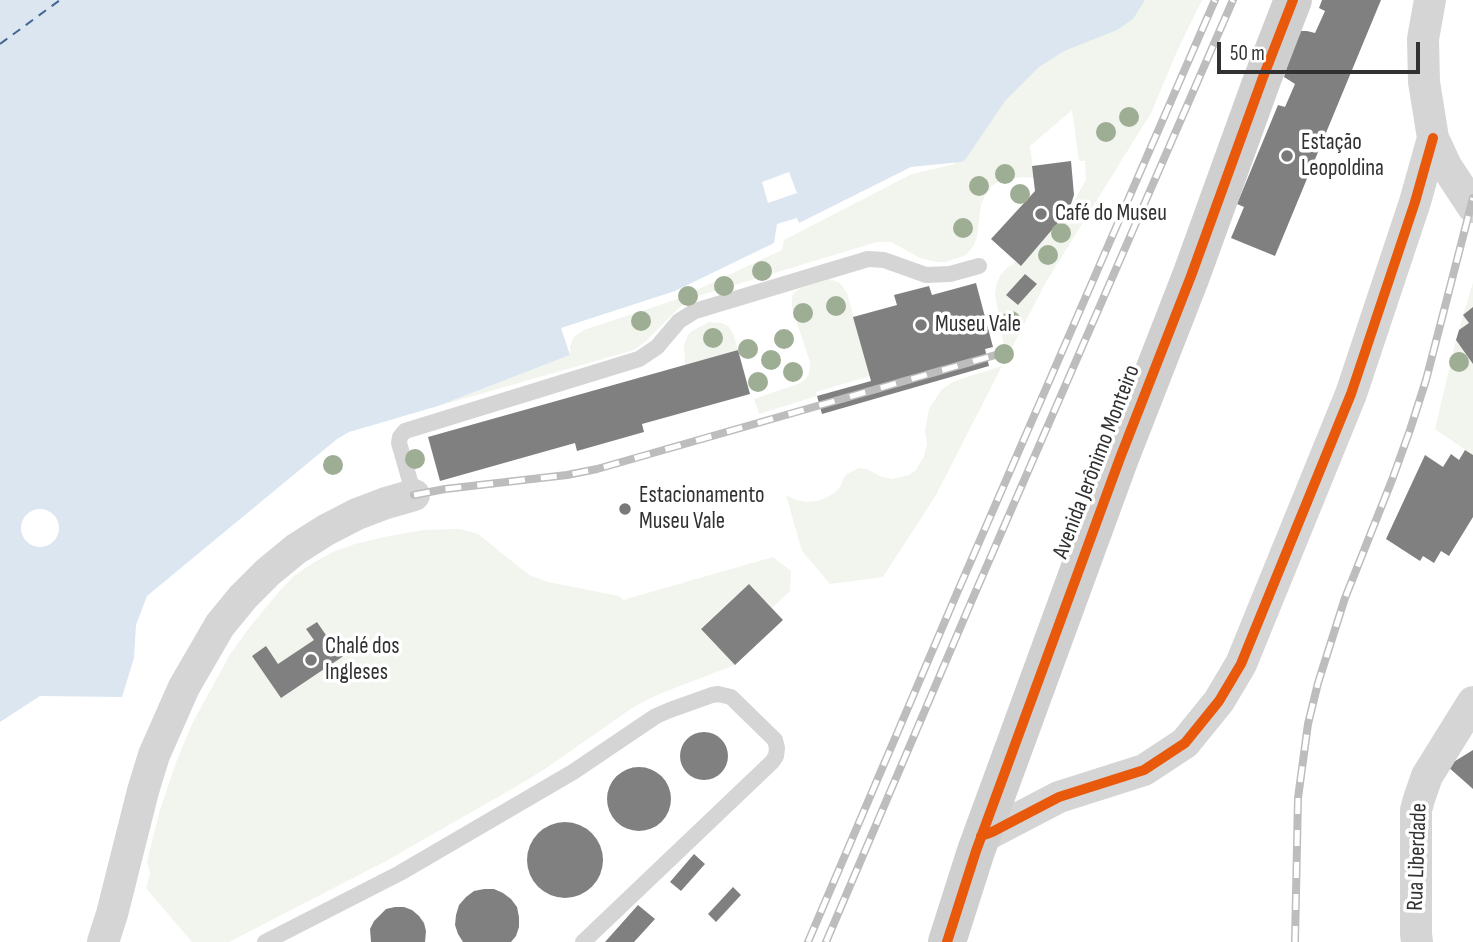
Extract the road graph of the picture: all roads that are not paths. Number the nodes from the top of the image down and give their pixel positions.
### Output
1 (1293, 0) edge
2 (1430, 0) edge
3 (1433, 138) junction
4 (1473, 206) edge
5 (979, 266) dead end
6 (415, 495) joint
7 (1473, 702) edge
8 (981, 836) junction
9 (103, 942) edge
10 (265, 942) edge
11 (583, 942) edge
12 (947, 942) edge
13 (1417, 942) edge

1 - 8 street, Avenida Jerônimo Monteiro
2 - 3 street
3 - 4 street
3 - 8 street
5 - 6 lane
6 - 9 street
7 - 13 street, Rua Liberdade
8 - 12 street, Avenida Jerônimo Monteiro
10 - 11 lane

